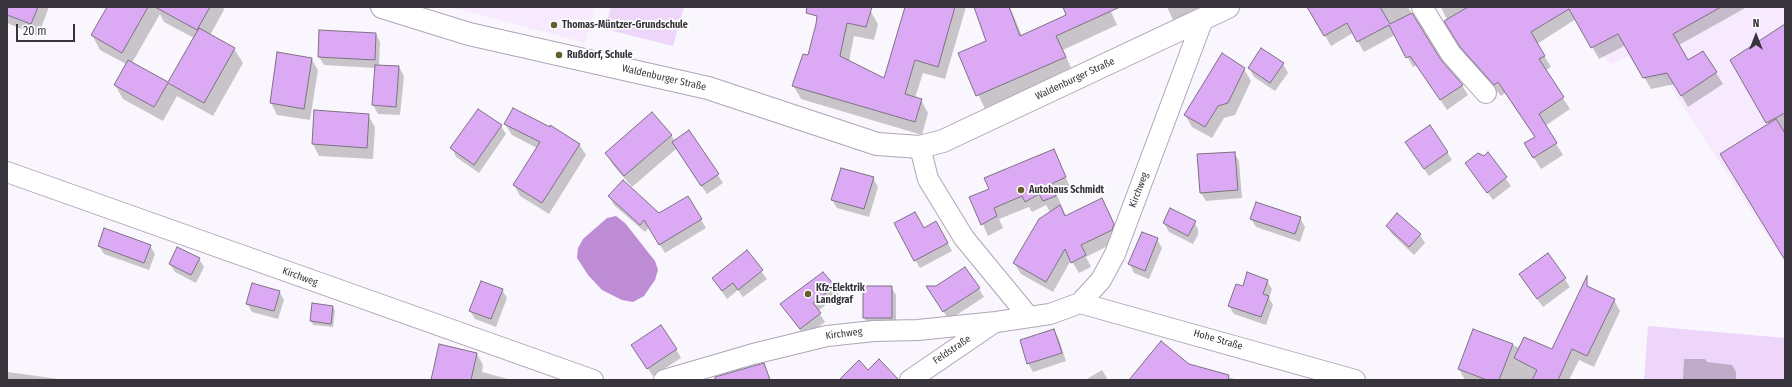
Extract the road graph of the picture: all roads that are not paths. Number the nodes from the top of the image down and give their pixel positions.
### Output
1 (382, 7) edge
2 (1228, 7) edge
3 (1422, 7) edge
4 (1203, 19) junction
5 (1486, 94) dead end
6 (920, 147) junction
7 (7, 172) edge
8 (1080, 302) junction
9 (1029, 317) junction
10 (996, 322) junction
11 (593, 380) edge
12 (664, 380) edge
13 (910, 380) edge
14 (1355, 380) edge

1 - 6 main road, Waldenburger Straße
2 - 4 main road, Waldenburger Straße
3 - 5 street
4 - 6 main road, Waldenburger Straße
4 - 8 street, Kirchweg
6 - 9 street
7 - 11 street, Kirchweg
8 - 9 street, Kirchweg
8 - 14 street, Hohe Straße
9 - 10 street, Kirchweg
10 - 12 street, Kirchweg
10 - 13 street, Feldstraße

